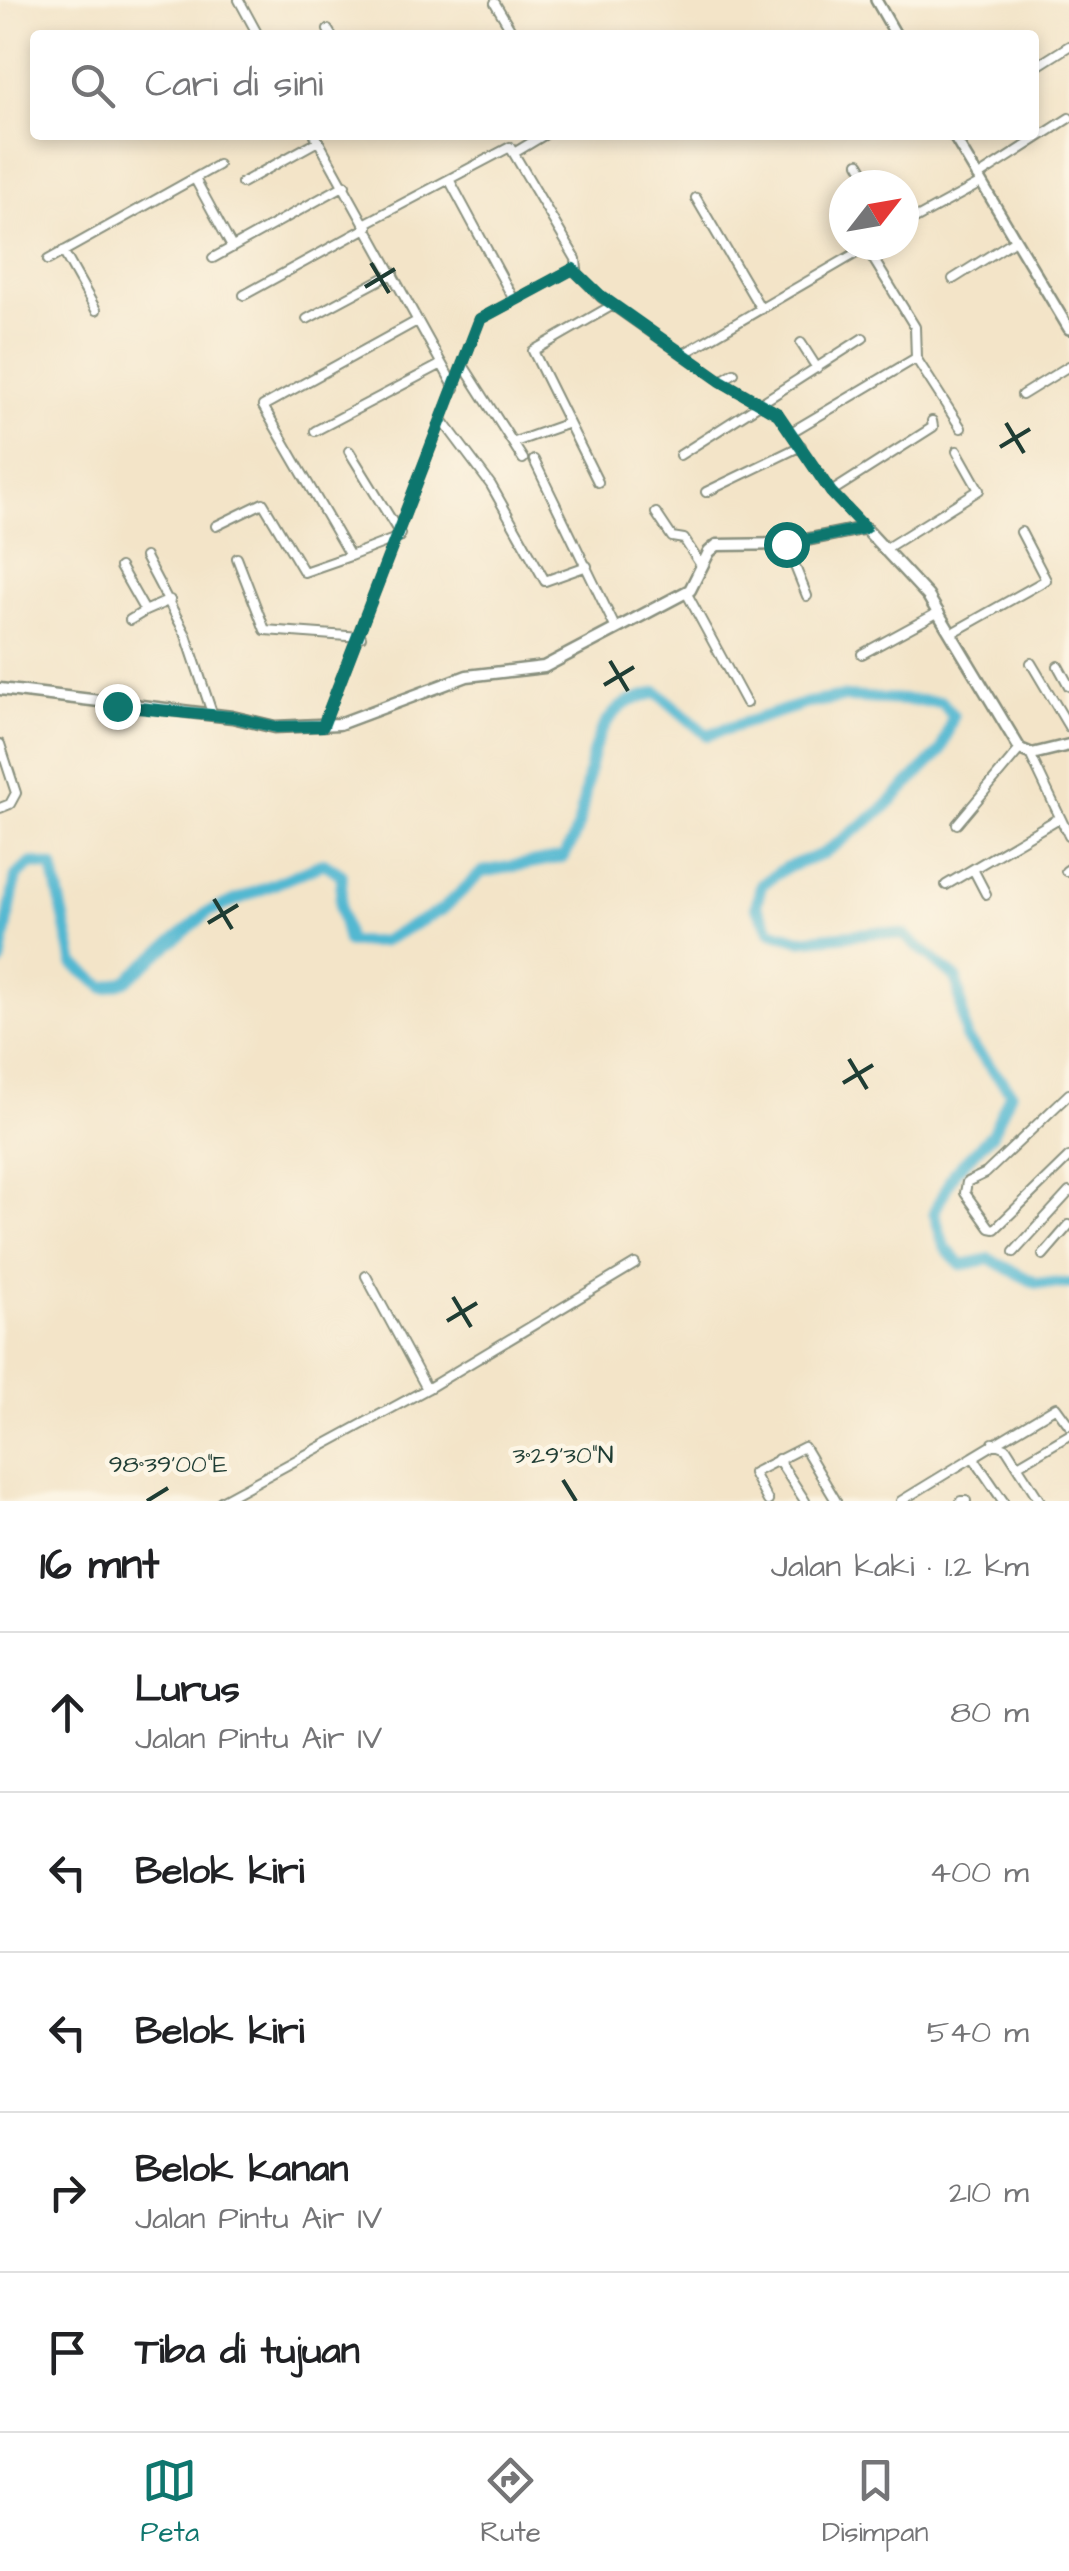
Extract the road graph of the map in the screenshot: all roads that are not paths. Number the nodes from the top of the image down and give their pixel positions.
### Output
1 (239, 0) edge
2 (876, 0) edge
3 (495, 2) dead end
4 (255, 30) edge
5 (511, 30) edge
6 (893, 30) edge
7 (1069, 46) edge
8 (1039, 65) edge
9 (1069, 118) edge
10 (1039, 139) edge
11 (313, 140) edge
12 (317, 140) edge
13 (536, 140) edge
14 (956, 140) edge
15 (1037, 140) edge
16 (514, 153) junction
17 (860, 163) dead end
18 (218, 165) dead end
19 (864, 170) edge
20 (194, 179) junction
21 (979, 180) junction
22 (450, 181) junction
23 (242, 182) dead end
24 (345, 186) junction
25 (696, 198) dead end
26 (919, 217) edge
27 (367, 225) junction
28 (1015, 240) junction
29 (232, 248) junction
30 (63, 252) junction
31 (213, 258) dead end
32 (48, 260) dead end
33 (844, 260) edge
34 (876, 260) edge
35 (577, 270) junction
36 (393, 272) junction
37 (954, 279) dead end
38 (244, 294) dead end
39 (513, 298) junction
40 (613, 305) junction
41 (761, 308) junction
42 (96, 310) dead end
43 (307, 319) dead end
44 (417, 322) junction
45 (1069, 329) edge
46 (863, 338) dead end
47 (802, 342) dead end
48 (685, 353) junction
49 (916, 358) junction
50 (440, 365) junction
51 (463, 365) junction
52 (1069, 366) edge
53 (817, 368) junction
54 (734, 373) dead end
55 (721, 381) junction
56 (454, 388) junction
57 (1022, 395) dead end
58 (760, 404) junction
59 (932, 420) dead end
60 (443, 422) junction
61 (566, 424) junction
62 (961, 428) dead end
63 (793, 431) junction
64 (314, 432) dead end
65 (515, 442) junction
66 (801, 446) junction
67 (349, 451) dead end
68 (957, 451) dead end
69 (680, 455) dead end
70 (522, 458) dead end
71 (534, 460) dead end
72 (598, 482) dead end
73 (706, 492) dead end
74 (831, 492) junction
75 (656, 513) dead end
76 (216, 526) dead end
77 (865, 528) junction
78 (1020, 532) dead end
79 (400, 535) junction
80 (786, 544) junction
81 (885, 549) junction
82 (350, 556) junction
83 (146, 557) dead end
84 (237, 558) dead end
85 (120, 566) dead end
86 (587, 566) junction
87 (702, 567) junction
88 (686, 592) junction
89 (807, 596) dead end
90 (170, 600) junction
91 (145, 612) junction
92 (939, 612) junction
93 (130, 620) dead end
94 (616, 629) junction
95 (952, 633) junction
96 (361, 637) junction
97 (862, 654) dead end
98 (1031, 664) dead end
99 (1058, 666) dead end
100 (1069, 686) edge
101 (0, 689) edge
102 (746, 703) dead end
103 (214, 716) junction
104 (323, 726) junction
105 (1069, 727) edge
106 (0, 744) edge
107 (1069, 744) edge
108 (1025, 752) junction
109 (0, 808) edge
110 (1059, 818) junction
111 (957, 824) dead end
112 (1069, 836) edge
113 (973, 869) junction
114 (946, 884) dead end
115 (986, 894) dead end
116 (1069, 1094) edge
117 (1069, 1158) edge
118 (1069, 1192) edge
119 (1069, 1226) edge
120 (1014, 1252) dead end
121 (1043, 1256) dead end
122 (635, 1264) dead end
123 (366, 1276) dead end
124 (426, 1388) junction
125 (1069, 1424) edge
126 (1069, 1435) edge
127 (994, 1442) junction
128 (973, 1457) junction
129 (778, 1459) junction
130 (1018, 1465) junction
131 (222, 1501) edge
132 (768, 1501) edge
133 (805, 1501) edge
134 (836, 1501) edge
135 (901, 1501) edge
136 (1003, 1501) edge
137 (1040, 1501) edge

1 - 4 street
2 - 6 street
3 - 5 street
7 - 8 street
9 - 10 street
11 - 23 street
12 - 24 street
13 - 16 street
14 - 21 street
15 - 21 street
16 - 22 street
16 - 35 street
17 - 19 street
18 - 20 street
20 - 29 street
20 - 30 street
21 - 26 street
21 - 28 street
22 - 27 street
22 - 39 street
24 - 27 street
24 - 29 street
25 - 41 street
27 - 36 street
27 - 38 street
28 - 37 street
28 - 45 street
29 - 31 street
30 - 32 street
30 - 42 street
33 - 41 street
34 - 49 street
35 - 39 street
35 - 40 street
36 - 43 street
36 - 44 street
39 - 51 street
40 - 48 street
40 - 61 street
41 - 48 street
44 - 50 street
44 - 82 street
46 - 53 street
47 - 53 street
48 - 55 street
49 - 62 street
49 - 63 street
50 - 56 street
50 - 64 street
51 - 56 street
51 - 65 street
52 - 57 street
53 - 58 street
54 - 55 street
55 - 58 street
56 - 60 street
58 - 63 street
58 - 69 street
59 - 74 street
60 - 79 street
60 - 86 street
61 - 65 street
61 - 72 street
63 - 66 street
65 - 70 street
66 - 73 street
66 - 74 street
67 - 79 street
68 - 81 street
71 - 86 street
74 - 77 street
75 - 87 street
76 - 82 street
77 - 80 main road
77 - 81 main road
78 - 95 street
79 - 82 street
79 - 96 street
80 - 87 main road
80 - 89 street
81 - 92 main road
83 - 90 street
84 - 96 street
85 - 91 street
86 - 94 street
87 - 88 main road
88 - 94 main road
88 - 102 street
90 - 91 street
90 - 103 street
91 - 93 street
92 - 95 main road
92 - 97 street
94 - 104 main road
95 - 108 main road
96 - 104 street
98 - 105 street
99 - 100 street
101 - 103 main road
103 - 104 main road
106 - 109 street
107 - 108 main road
108 - 110 street
108 - 111 street
110 - 112 street
110 - 113 street
113 - 114 street
113 - 115 street
116 - 117 street
118 - 120 street
119 - 121 street
122 - 124 street
123 - 124 street
124 - 131 street
125 - 127 street
126 - 130 street
127 - 128 street
127 - 130 street
128 - 135 street
128 - 136 street
129 - 132 street
129 - 133 street
129 - 134 street
130 - 137 street

